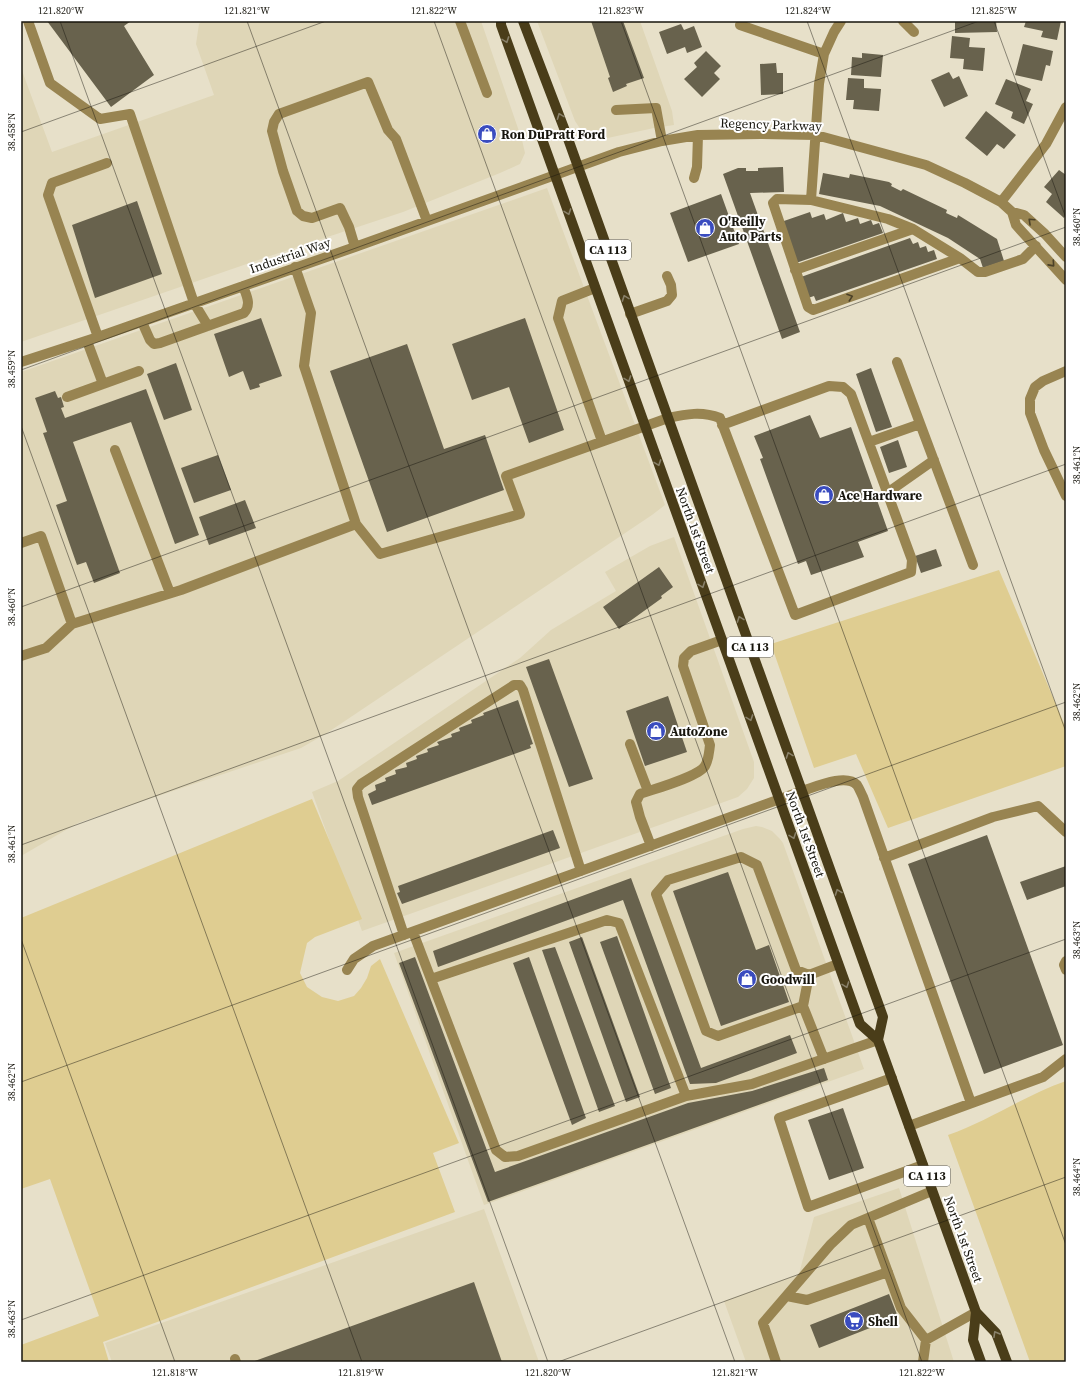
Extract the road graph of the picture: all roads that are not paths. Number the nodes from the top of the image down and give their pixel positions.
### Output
1 (28, 21) edge
2 (460, 21) edge
3 (501, 21) edge
4 (523, 21) edge
5 (841, 21) edge
6 (903, 21) edge
7 (740, 24) dead end
8 (914, 32) dead end
9 (824, 54) junction
10 (487, 93) dead end
11 (1066, 107) edge
12 (616, 110) dead end
13 (698, 135) junction
14 (816, 136) junction
15 (662, 140) junction
16 (106, 163) dead end
17 (578, 166) junction
18 (566, 171) joint
19 (555, 175) junction
20 (694, 178) dead end
21 (811, 200) junction
22 (1001, 202) junction
23 (1012, 212) junction
24 (427, 221) junction
25 (913, 229) junction
26 (356, 246) junction
27 (1036, 246) junction
28 (1066, 257) edge
29 (960, 258) junction
30 (295, 267) junction
31 (795, 270) junction
32 (667, 276) dead end
33 (1066, 280) edge
34 (243, 286) junction
35 (595, 288) junction
36 (194, 303) junction
37 (630, 314) junction
38 (142, 322) junction
39 (208, 326) junction
40 (98, 337) junction
41 (87, 341) junction
42 (21, 362) edge
43 (897, 362) dead end
44 (139, 371) dead end
45 (1066, 371) edge
46 (103, 384) junction
47 (67, 397) dead end
48 (668, 418) junction
49 (920, 424) junction
50 (722, 425) junction
51 (645, 426) junction
52 (602, 441) junction
53 (869, 442) junction
54 (115, 450) dead end
55 (934, 460) junction
56 (888, 493) junction
57 (1066, 496) edge
58 (356, 524) junction
59 (21, 543) edge
60 (973, 565) dead end
61 (170, 593) junction
62 (72, 624) junction
63 (722, 640) junction
64 (21, 656) edge
65 (630, 744) dead end
66 (648, 791) junction
67 (802, 791) junction
68 (779, 800) junction
69 (1066, 832) edge
70 (651, 846) junction
71 (884, 858) junction
72 (581, 871) junction
73 (409, 933) junction
74 (1066, 961) edge
75 (838, 964) junction
76 (347, 970) dead end
77 (1066, 970) edge
78 (809, 975) junction
79 (431, 979) junction
80 (803, 1006) junction
81 (878, 1040) junction
82 (824, 1059) junction
83 (1066, 1059) edge
84 (892, 1078) junction
85 (686, 1096) junction
86 (971, 1104) junction
87 (909, 1126) junction
88 (923, 1165) junction
89 (932, 1191) junction
90 (868, 1218) junction
91 (888, 1272) junction
92 (786, 1296) junction
93 (976, 1312) junction
94 (926, 1340) junction
95 (776, 1362) edge
96 (923, 1362) edge
97 (981, 1362) edge
98 (1007, 1362) edge

1 - 36 street
2 - 10 street
3 -> 19 main road, North 1st Street / CA 113
17 -> 4 main road, North 1st Street / CA 113
5 - 9 street
6 - 8 street
7 - 9 street
9 - 14 street
11 - 22 street
12 - 15 street
13 - 14 street, Regency Parkway
13 - 15 street, Regency Parkway
13 - 20 street
14 - 21 street
14 - 22 street, Regency Parkway
15 - 17 street, Regency Parkway
16 - 40 street
17 - 18 street, Regency Parkway
37 -> 17 main road, North 1st Street / CA 113
18 - 19 street, Industrial Way
19 - 24 street, Industrial Way
19 -> 35 main road, North 1st Street / CA 113
21 - 25 street
21 - 31 street
22 - 23 street, Regency Parkway
23 - 27 street, Regency Parkway
28 -> 23 street, Regency Parkway
24 - 26 street, Industrial Way
24 - 26 street
25 - 29 street
25 - 31 street
26 - 30 street, Industrial Way
27 - 29 street
27 -> 33 street, Regency Parkway
31 -> 29 street
30 - 34 street, Industrial Way
30 - 58 street
32 - 37 street
34 - 36 street, Industrial Way
34 - 39 street
35 -> 51 main road, North 1st Street / CA 113
35 - 52 street
36 - 38 street, Industrial Way
36 - 39 street
37 - 48 main road, North 1st Street / CA 113
38 - 39 street
38 - 40 street, Industrial Way
40 - 41 street, Industrial Way
41 - 42 street, Industrial Way
41 - 46 street
43 - 49 street
44 - 46 street
45 - 57 street
46 - 47 street
48 - 50 street
48 - 51 street
67 -> 48 main road, North 1st Street / CA 113
49 - 53 street
49 - 55 street
50 - 53 street
50 - 56 street
51 - 52 street
51 -> 63 main road, North 1st Street / CA 113
52 - 58 street
53 - 56 street
54 - 61 street
55 - 56 street
55 - 60 street
58 - 61 street
59 - 62 street
61 - 62 street
62 - 64 street
63 - 66 street
63 -> 68 main road, North 1st Street / CA 113
65 - 66 street
66 - 70 street
67 - 68 street
67 - 71 street
81 -> 67 main road, North 1st Street / CA 113
68 - 70 street
68 -> 75 main road, North 1st Street / CA 113
69 - 71 street
70 - 72 street
71 - 86 street
72 - 73 street
72 - 73 street
73 - 76 street
73 - 79 street
74 - 77 street
75 - 78 street
75 -> 81 main road, North 1st Street / CA 113
78 - 80 street
78 - 80 street
79 - 85 street
79 - 85 street
80 - 82 street
81 - 82 street
81 - 84 main road, North 1st Street / CA 113
82 - 85 street
83 - 86 street
84 - 87 main road, North 1st Street / CA 113
84 - 88 street
86 - 87 street
87 - 88 main road, North 1st Street / CA 113
88 - 89 main road, North 1st Street / CA 113
89 - 90 street
89 - 93 main road, North 1st Street / CA 113
90 - 91 street
90 - 92 street
91 - 92 street
91 - 94 street
92 - 95 street
93 - 94 street
93 - 97 main road, North 1st Street / CA 113
98 -> 93 main road, North 1st Street / CA 113
94 - 96 street

